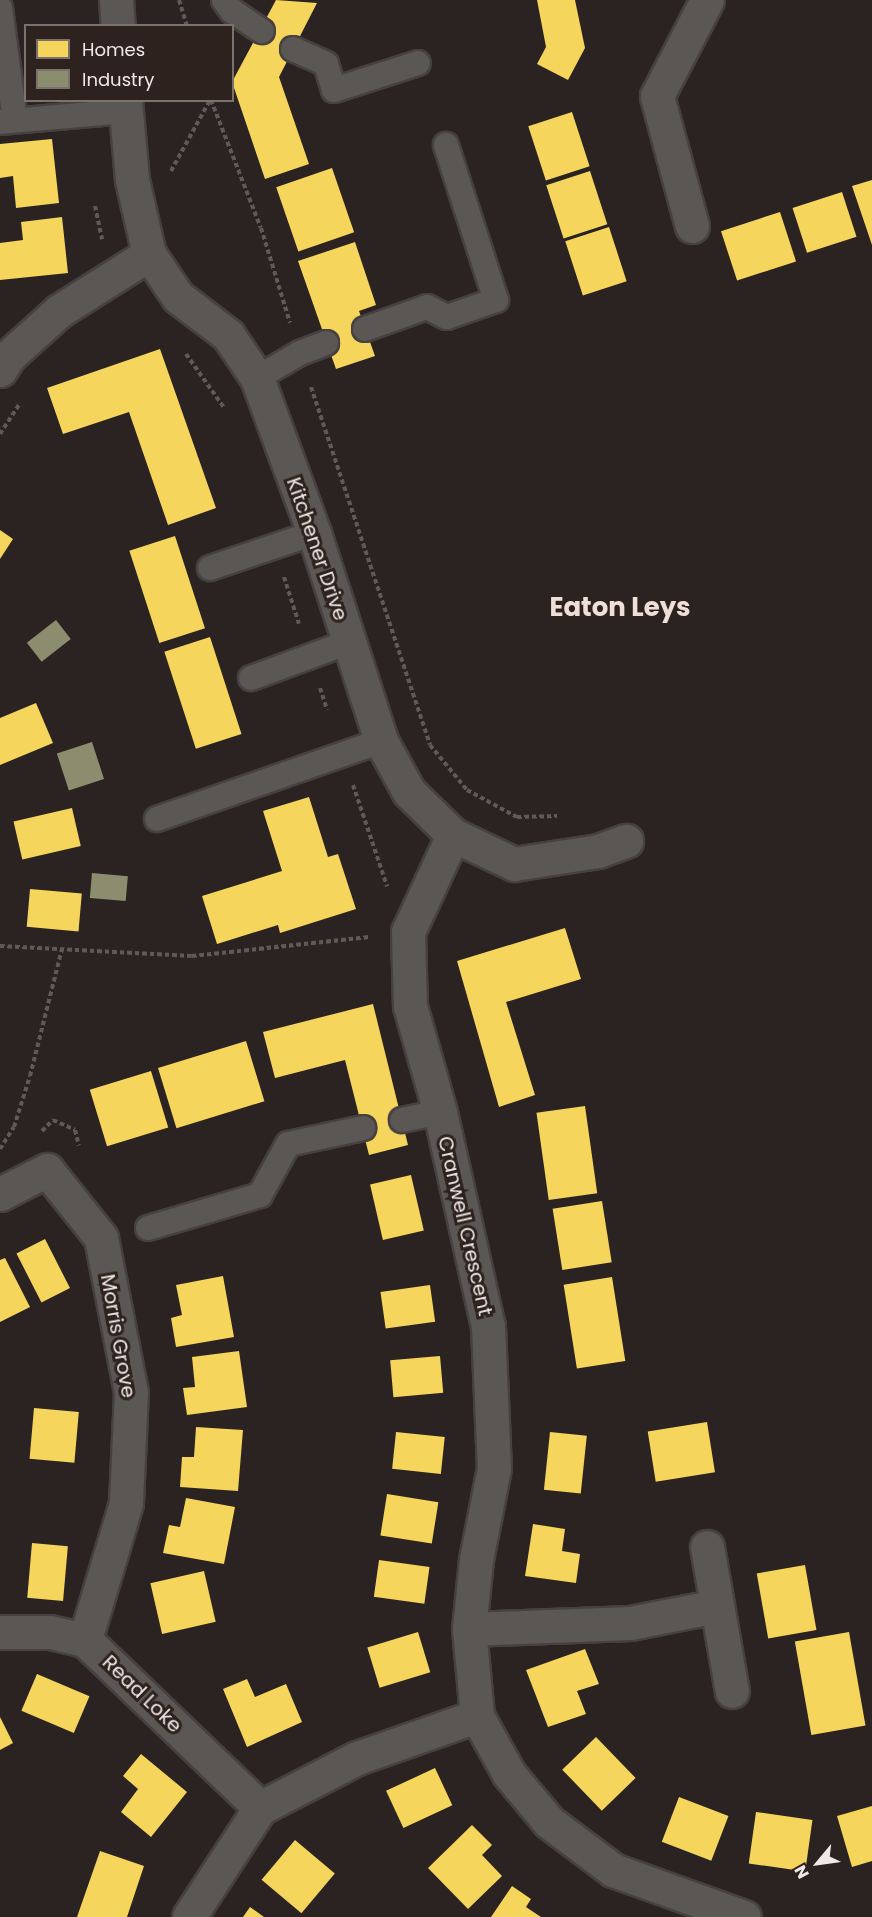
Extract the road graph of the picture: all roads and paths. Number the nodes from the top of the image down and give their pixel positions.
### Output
1 (116, 0) edge
2 (178, 0) edge
3 (224, 0) edge
4 (707, 0) edge
5 (0, 8) edge
6 (118, 24) edge
7 (185, 24) edge
8 (262, 31) dead end
9 (293, 49) dead end
10 (418, 63) dead end
11 (213, 102) edge
12 (126, 106) edge
13 (7, 121) edge
14 (446, 145) dead end
15 (93, 195) dead end
16 (692, 226) dead end
17 (149, 254) junction
18 (116, 275) junction
19 (365, 329) dead end
20 (326, 343) dead end
21 (177, 346) dead end
22 (300, 353) junction
23 (0, 370) edge
24 (257, 378) junction
25 (231, 417) dead end
26 (314, 533) junction
27 (275, 546) junction
28 (210, 568) dead end
29 (348, 642) junction
30 (309, 657) junction
31 (251, 678) dead end
32 (381, 741) junction
33 (344, 756) junction
34 (560, 816) dead end
35 (157, 819) dead end
36 (453, 835) junction
37 (626, 841) dead end
38 (388, 890) dead end
39 (408, 932) junction
40 (0, 946) edge
41 (62, 949) junction
42 (440, 1112) junction
43 (402, 1120) dead end
44 (363, 1128) dead end
45 (38, 1134) dead end
46 (0, 1149) edge
47 (81, 1153) dead end
48 (0, 1194) edge
49 (148, 1228) dead end
50 (707, 1547) dead end
51 (717, 1606) junction
52 (469, 1629) junction
53 (0, 1632) edge
54 (85, 1640) junction
55 (732, 1691) dead end
56 (477, 1716) junction
57 (261, 1808) junction
58 (189, 1917) edge
59 (744, 1917) edge

1 - 6 street
2 - 7 path
3 - 8 lane
4 - 16 street
5 - 13 lane
9 - 10 lane
11 - 22 path
12 - 13 lane
12 - 17 street, Kitchener Drive
14 - 19 lane
15 - 18 path
17 - 18 street
17 - 24 street, Kitchener Drive
18 - 23 street
20 - 22 lane
21 - 25 path
22 - 24 lane
22 - 34 path
24 - 26 street, Kitchener Drive
26 - 27 lane
26 - 29 street, Kitchener Drive
27 - 28 lane
27 - 30 path
29 - 30 lane
29 - 32 street, Kitchener Drive
30 - 31 lane
30 - 33 path
32 - 33 lane
32 - 36 street, Kitchener Drive
33 - 35 lane
33 - 38 path
36 - 37 street, Kitchener Drive
36 - 39 street, Cranwell Crescent
39 - 41 path
39 - 42 street, Cranwell Crescent
40 - 41 path
41 - 46 path
42 - 43 lane
42 - 52 street, Cranwell Crescent
44 - 49 lane
45 - 47 path
48 - 54 street, Morris Grove
50 - 51 street
51 - 52 street
51 - 55 street
52 - 56 street, Cranwell Crescent
53 - 54 street, Read Loke
54 - 57 street, Read Loke
56 - 57 street
56 - 59 street, Cranwell Crescent
57 - 58 street

